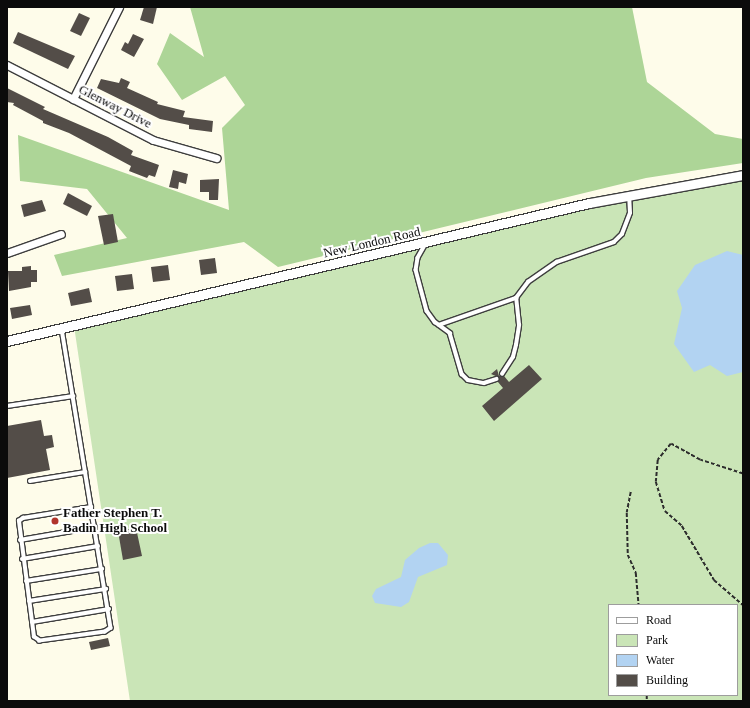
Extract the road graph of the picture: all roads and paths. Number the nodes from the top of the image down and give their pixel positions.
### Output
1 (119, 7) edge
2 (7, 65) edge
3 (73, 99) junction
4 (216, 158) dead end
5 (743, 175) edge
6 (629, 196) junction
7 (61, 234) dead end
8 (426, 243) junction
9 (7, 253) edge
10 (516, 298) junction
11 (438, 325) junction
12 (62, 329) junction
13 (7, 341) edge
14 (502, 374) dead end
15 (496, 379) dead end
16 (73, 396) junction
17 (7, 406) edge
18 (85, 472) junction
19 (743, 474) edge
20 (30, 481) dead end
21 (631, 492) dead end
22 (91, 508) junction
23 (94, 527) junction
24 (20, 540) junction
25 (98, 546) junction
26 (22, 559) junction
27 (102, 569) junction
28 (26, 581) junction
29 (106, 589) junction
30 (29, 601) junction
31 (639, 604) edge
32 (743, 605) edge
33 (109, 609) junction
34 (32, 622) junction

1 - 3 street
2 - 3 street, Glenway Drive
3 - 4 street, Glenway Drive
5 - 6 street, New London Road
6 - 8 street, New London Road
6 - 10 lane
7 - 9 street
8 - 11 lane
8 - 12 street, New London Road
10 - 11 lane
10 - 14 lane
11 - 15 lane
12 - 13 street, New London Road
12 - 16 lane
16 - 17 lane
16 - 18 lane
18 - 20 lane
18 - 22 lane
19 - 32 path
21 - 31 path
22 - 23 lane
22 - 24 lane
23 - 24 lane
23 - 25 lane
24 - 26 lane
25 - 26 lane
25 - 27 lane
26 - 28 lane
27 - 28 lane
27 - 29 lane
28 - 30 lane
29 - 30 lane
29 - 33 lane
30 - 34 lane
33 - 34 lane
33 - 34 lane

